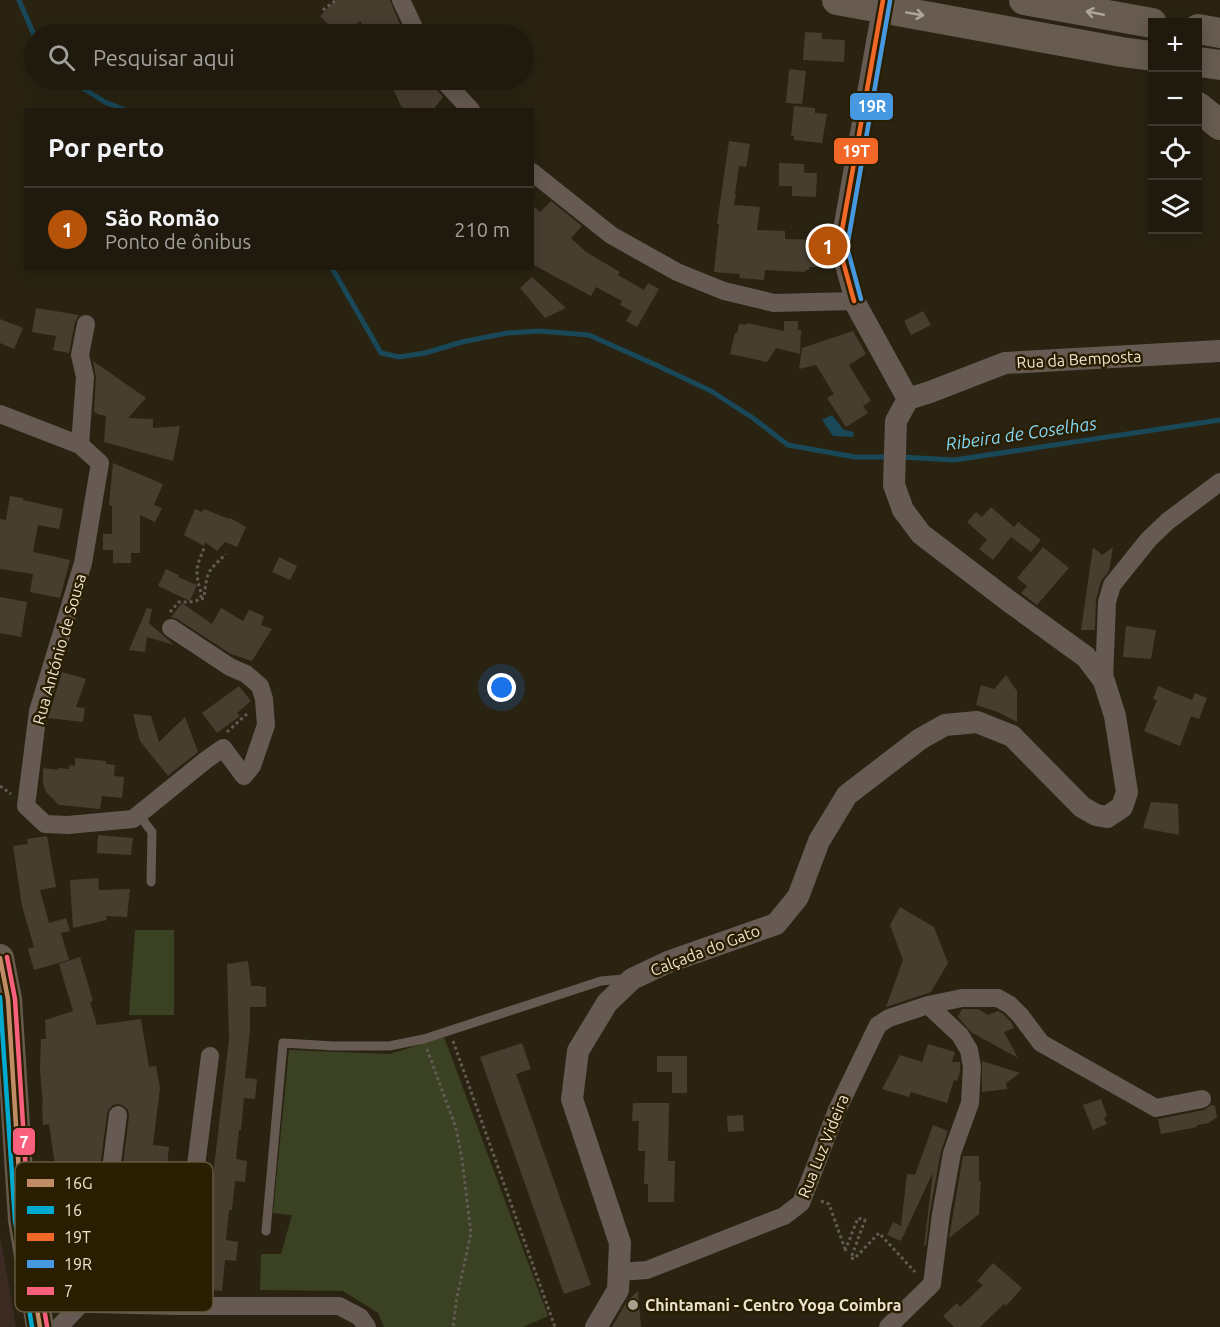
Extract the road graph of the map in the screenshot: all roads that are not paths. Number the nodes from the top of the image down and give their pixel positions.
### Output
1 (401, 0) edge
2 (837, 0) edge
3 (883, 0) edge
4 (1024, 0) edge
5 (1148, 22) edge
6 (412, 24) edge
7 (1202, 30) edge
8 (1220, 33) edge
9 (1060, 40) junction
10 (1148, 55) edge
11 (1202, 63) edge
12 (1220, 65) edge
13 (1148, 76) edge
14 (452, 90) edge
15 (469, 108) edge
16 (1202, 111) edge
17 (1220, 124) edge
18 (534, 174) edge
19 (854, 301) junction
20 (86, 324) dead end
21 (1220, 351) edge
22 (908, 399) junction
23 (0, 414) edge
24 (80, 445) junction
25 (1220, 482) edge
26 (171, 628) road end
27 (1104, 681) junction
28 (139, 815) junction
29 (151, 882) dead end
30 (0, 958) edge
31 (632, 979) junction
32 (928, 1005) junction
33 (210, 1056) dead end
34 (1202, 1099) dead end
35 (118, 1115) dead end
36 (18, 1162) edge
37 (111, 1162) edge
38 (196, 1162) edge
39 (266, 1231) dead end
40 (619, 1272) junction
41 (213, 1306) edge
42 (37, 1312) edge
43 (78, 1312) edge
44 (40, 1327) edge
45 (59, 1327) edge
46 (367, 1327) edge
47 (596, 1327) edge
48 (888, 1327) edge

1 - 6 street
2 -> 9 highway
3 - 19 street, bridge
5 -> 4 highway
7 - 8 highway
9 - 10 highway
9 - 13 highway
11 - 12 highway
14 - 15 street
16 - 17 highway
18 - 19 street
19 - 22 street
20 - 24 street
21 - 22 street, Rua da Bemposta
22 - 27 street, Calçada do Gato
23 - 24 street, Rua António de Sousa
24 - 28 street, Rua António de Sousa
25 - 27 street
26 - 28 street, Rua António de Sousa
27 - 31 street, Calçada do Gato
28 - 29 lane
30 - 36 main road
31 - 39 lane
31 - 40 street, Calçada do Gato
32 - 34 street, Rua Luz Videira
32 - 40 street, Rua Luz Videira
32 - 48 street
33 - 38 street
35 - 37 street
40 - 47 street, Calçada do Gato
41 - 46 street
42 - 44 main road
43 - 45 street

